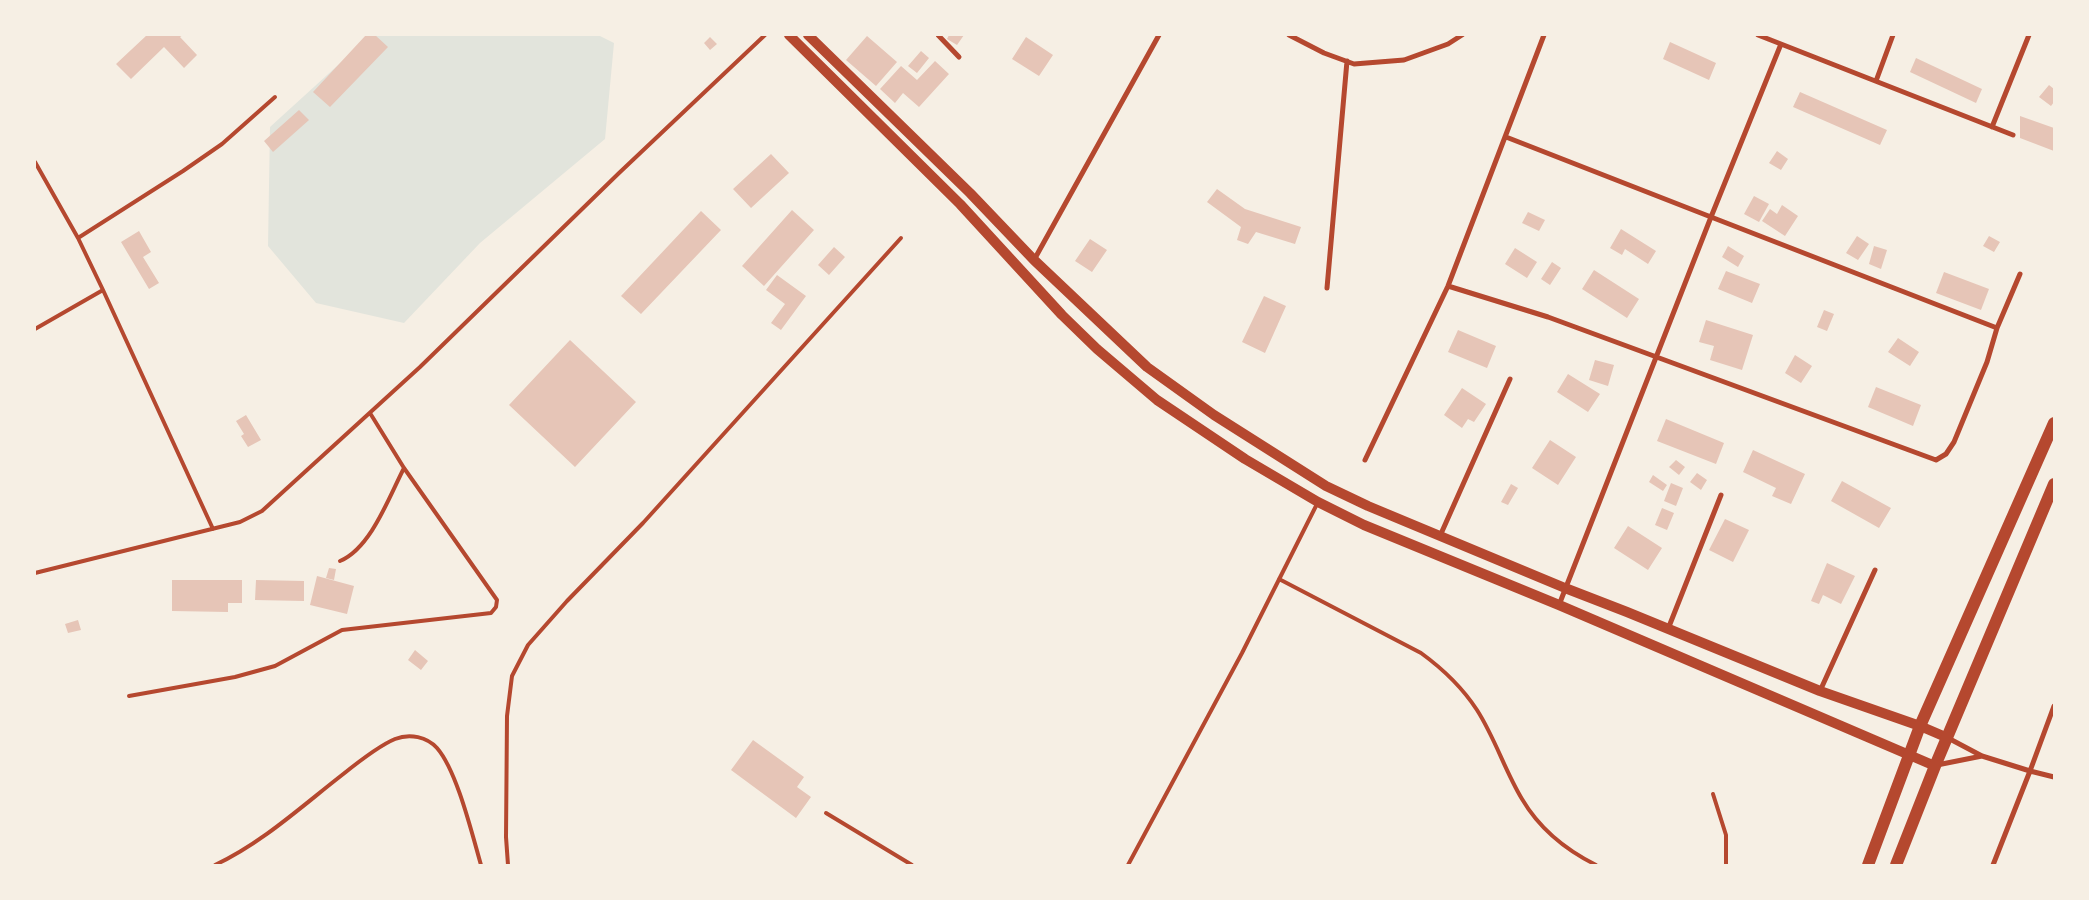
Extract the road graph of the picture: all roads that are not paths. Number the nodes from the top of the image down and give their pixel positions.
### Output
1 (765, 35) edge
2 (789, 35) edge
3 (808, 35) edge
4 (938, 35) edge
5 (1159, 35) edge
6 (1290, 35) edge
7 (1462, 35) edge
8 (1544, 35) edge
9 (1758, 35) edge
10 (1893, 35) edge
11 (2029, 35) edge
12 (1781, 44) junction
13 (959, 58) dead end
14 (1347, 61) junction
15 (1876, 81) junction
16 (275, 96) dead end
17 (1992, 128) junction
18 (2012, 134) dead end
19 (1506, 137) junction
20 (35, 162) edge
21 (1711, 217) junction
22 (78, 238) junction
23 (901, 238) dead end
24 (1034, 260) junction
25 (2020, 274) dead end
26 (1448, 286) junction
27 (1327, 288) dead end
28 (103, 290) junction
29 (1997, 328) junction
30 (35, 329) edge
31 (1656, 356) junction
32 (1510, 379) dead end
33 (370, 413) junction
34 (2054, 423) edge
35 (1366, 460) dead end
36 (404, 468) junction
37 (2054, 484) edge
38 (1721, 495) dead end
39 (1318, 502) junction
40 (213, 529) junction
41 (1440, 536) junction
42 (340, 561) dead end
43 (1875, 570) dead end
44 (35, 573) edge
45 (1280, 579) junction
46 (1565, 588) junction
47 (1559, 605) junction
48 (1668, 629) junction
49 (1820, 691) junction
50 (129, 696) dead end
51 (2054, 706) edge
52 (1920, 726) junction
53 (1948, 738) junction
54 (1909, 755) junction
55 (1982, 756) junction
56 (1935, 766) junction
57 (2030, 771) junction
58 (2054, 778) edge
59 (1713, 794) dead end
60 (826, 813) dead end
61 (215, 865) edge
62 (481, 865) edge
63 (508, 865) edge
64 (912, 865) edge
65 (1128, 865) edge
66 (1596, 865) edge
67 (1726, 865) edge
68 (1868, 865) edge
69 (1896, 865) edge
70 (1993, 865) edge

1 - 33 lane
2 - 39 main road
3 - 24 main road
4 - 13 street
5 - 24 street
6 - 14 street
7 - 14 street
8 - 19 street
9 - 12 street
10 - 15 street
11 - 17 street
12 - 15 street
12 - 21 street
14 - 27 street
15 - 17 street
16 - 22 lane
17 - 18 street
19 - 21 street
19 - 26 street
20 - 22 lane
21 - 29 street
21 - 31 street
22 - 28 lane
23 - 63 lane
24 - 41 main road
25 - 29 street
26 - 31 street
26 - 35 street
28 - 30 lane
28 - 40 lane
29 - 31 street
31 - 46 street
32 - 41 street
33 - 36 lane
33 - 40 lane
34 - 52 highway
36 - 42 lane
36 - 50 lane
37 - 53 highway
38 - 48 street
39 - 45 lane
39 - 47 main road
40 - 44 lane
41 - 46 main road
43 - 49 street
45 - 65 lane
45 - 66 lane
46 - 47 street
46 - 48 main road
47 - 54 main road
48 - 49 main road
49 - 52 main road
51 - 57 street
52 - 53 main road
52 - 54 highway
53 - 55 street
53 - 56 highway
54 - 56 main road
54 - 68 highway
55 - 56 street
55 - 57 street
56 - 69 highway
57 - 58 street
57 - 70 street
59 - 67 lane
60 - 64 lane
61 - 62 lane

